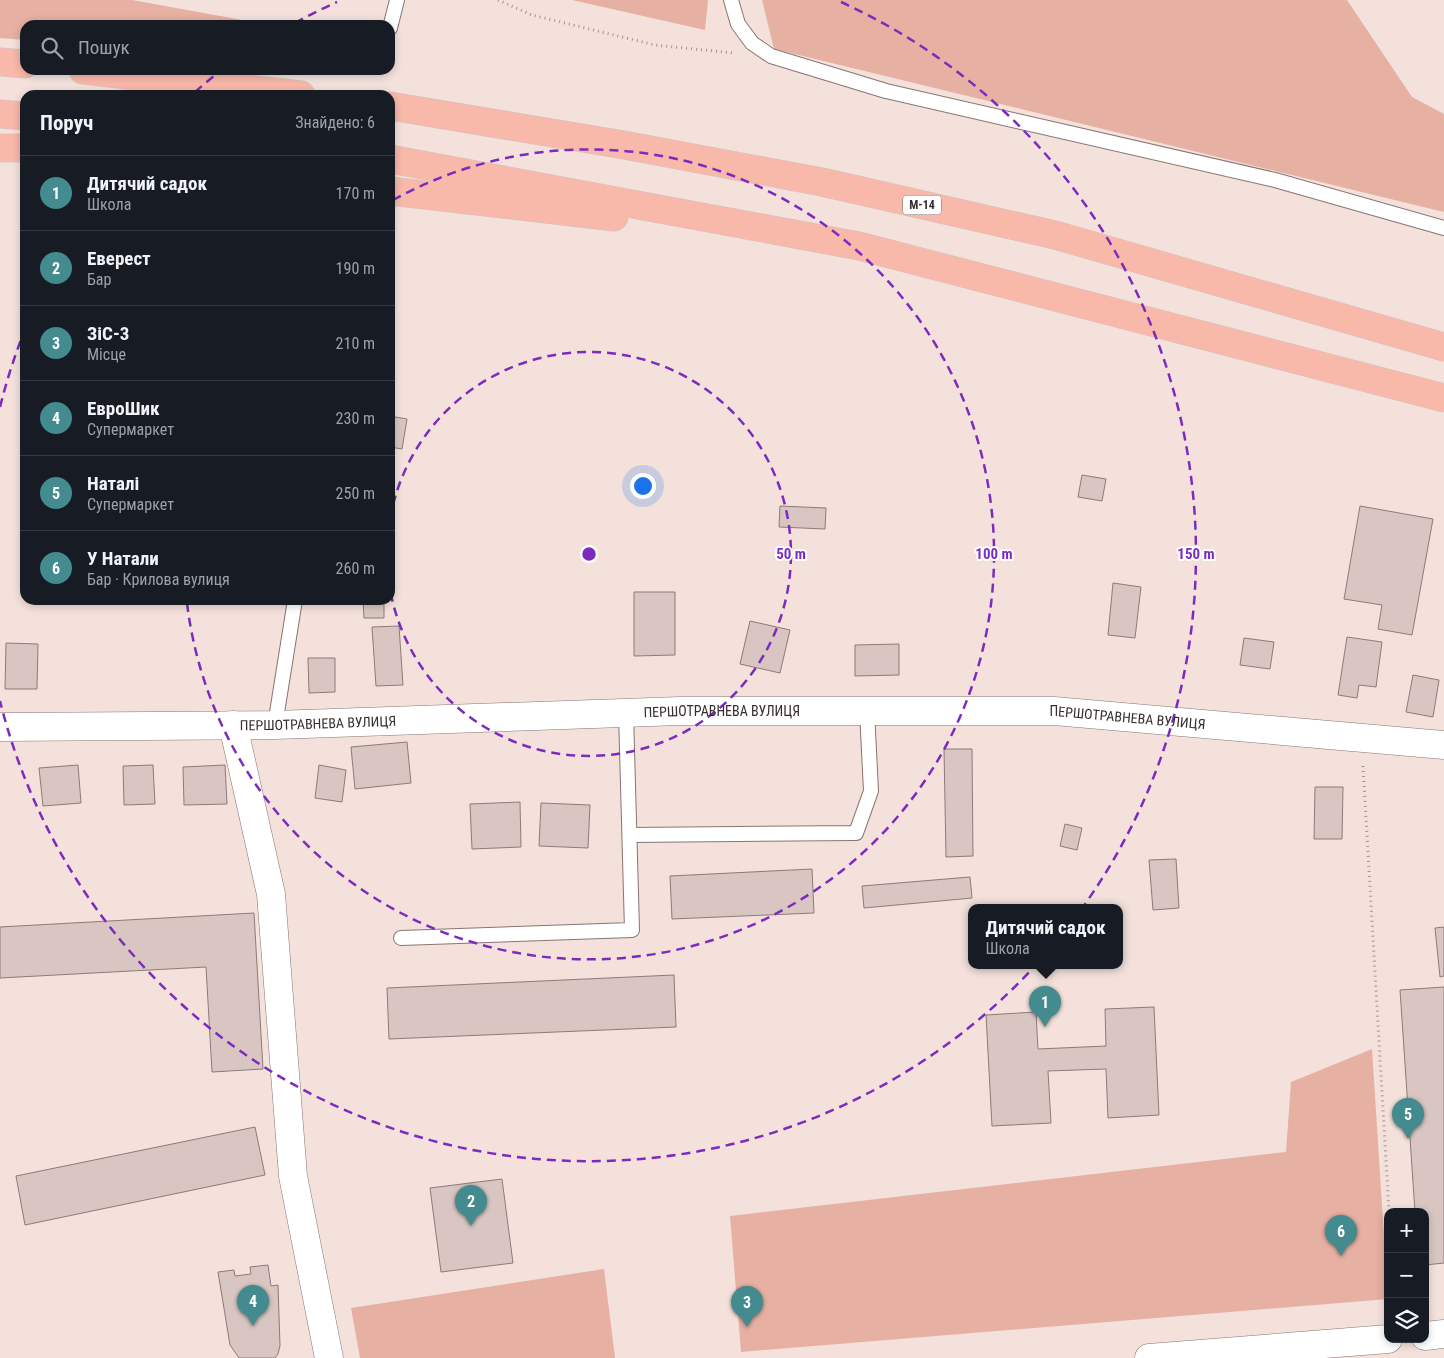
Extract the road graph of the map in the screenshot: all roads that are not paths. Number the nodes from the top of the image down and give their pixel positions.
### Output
1 (397, 0) edge
2 (731, 0) edge
3 (392, 20) edge
4 (0, 62) edge
5 (20, 64) edge
6 (127, 75) edge
7 (257, 90) edge
8 (395, 107) edge
9 (0, 114) edge
10 (20, 116) edge
11 (0, 148) edge
12 (20, 148) edge
13 (395, 160) edge
14 (395, 192) edge
15 (1444, 228) edge
16 (860, 246) junction
17 (1444, 347) edge
18 (1444, 398) edge
19 (294, 605) edge
20 (867, 711) junction
21 (626, 713) junction
22 (275, 724) junction
23 (233, 726) junction
24 (0, 727) edge
25 (1444, 745) edge
26 (630, 835) junction
27 (401, 938) dead end
28 (1444, 1334) edge
29 (1429, 1336) edge
30 (1384, 1340) edge
31 (1360, 1349) edge
32 (329, 1358) edge
33 (1149, 1358) edge

1 - 3 lane
2 - 15 lane
4 - 5 highway
6 - 7 highway
8 - 17 highway, М-14
9 - 10 highway
11 - 12 highway
13 - 16 highway
14 - 16 highway
16 - 18 highway
19 - 22 lane
20 - 21 street, ПЕРШОТРАВНЕВА ВУЛИЦЯ
20 - 25 street, ПЕРШОТРАВНЕВА ВУЛИЦЯ
20 - 26 lane
21 - 22 street, ПЕРШОТРАВНЕВА ВУЛИЦЯ
21 - 26 lane
22 - 23 street, ПЕРШОТРАВНЕВА ВУЛИЦЯ
23 - 24 street, ПЕРШОТРАВНЕВА ВУЛИЦЯ
23 - 32 street
26 - 27 lane
28 - 29 street
30 - 31 street
31 - 33 street

